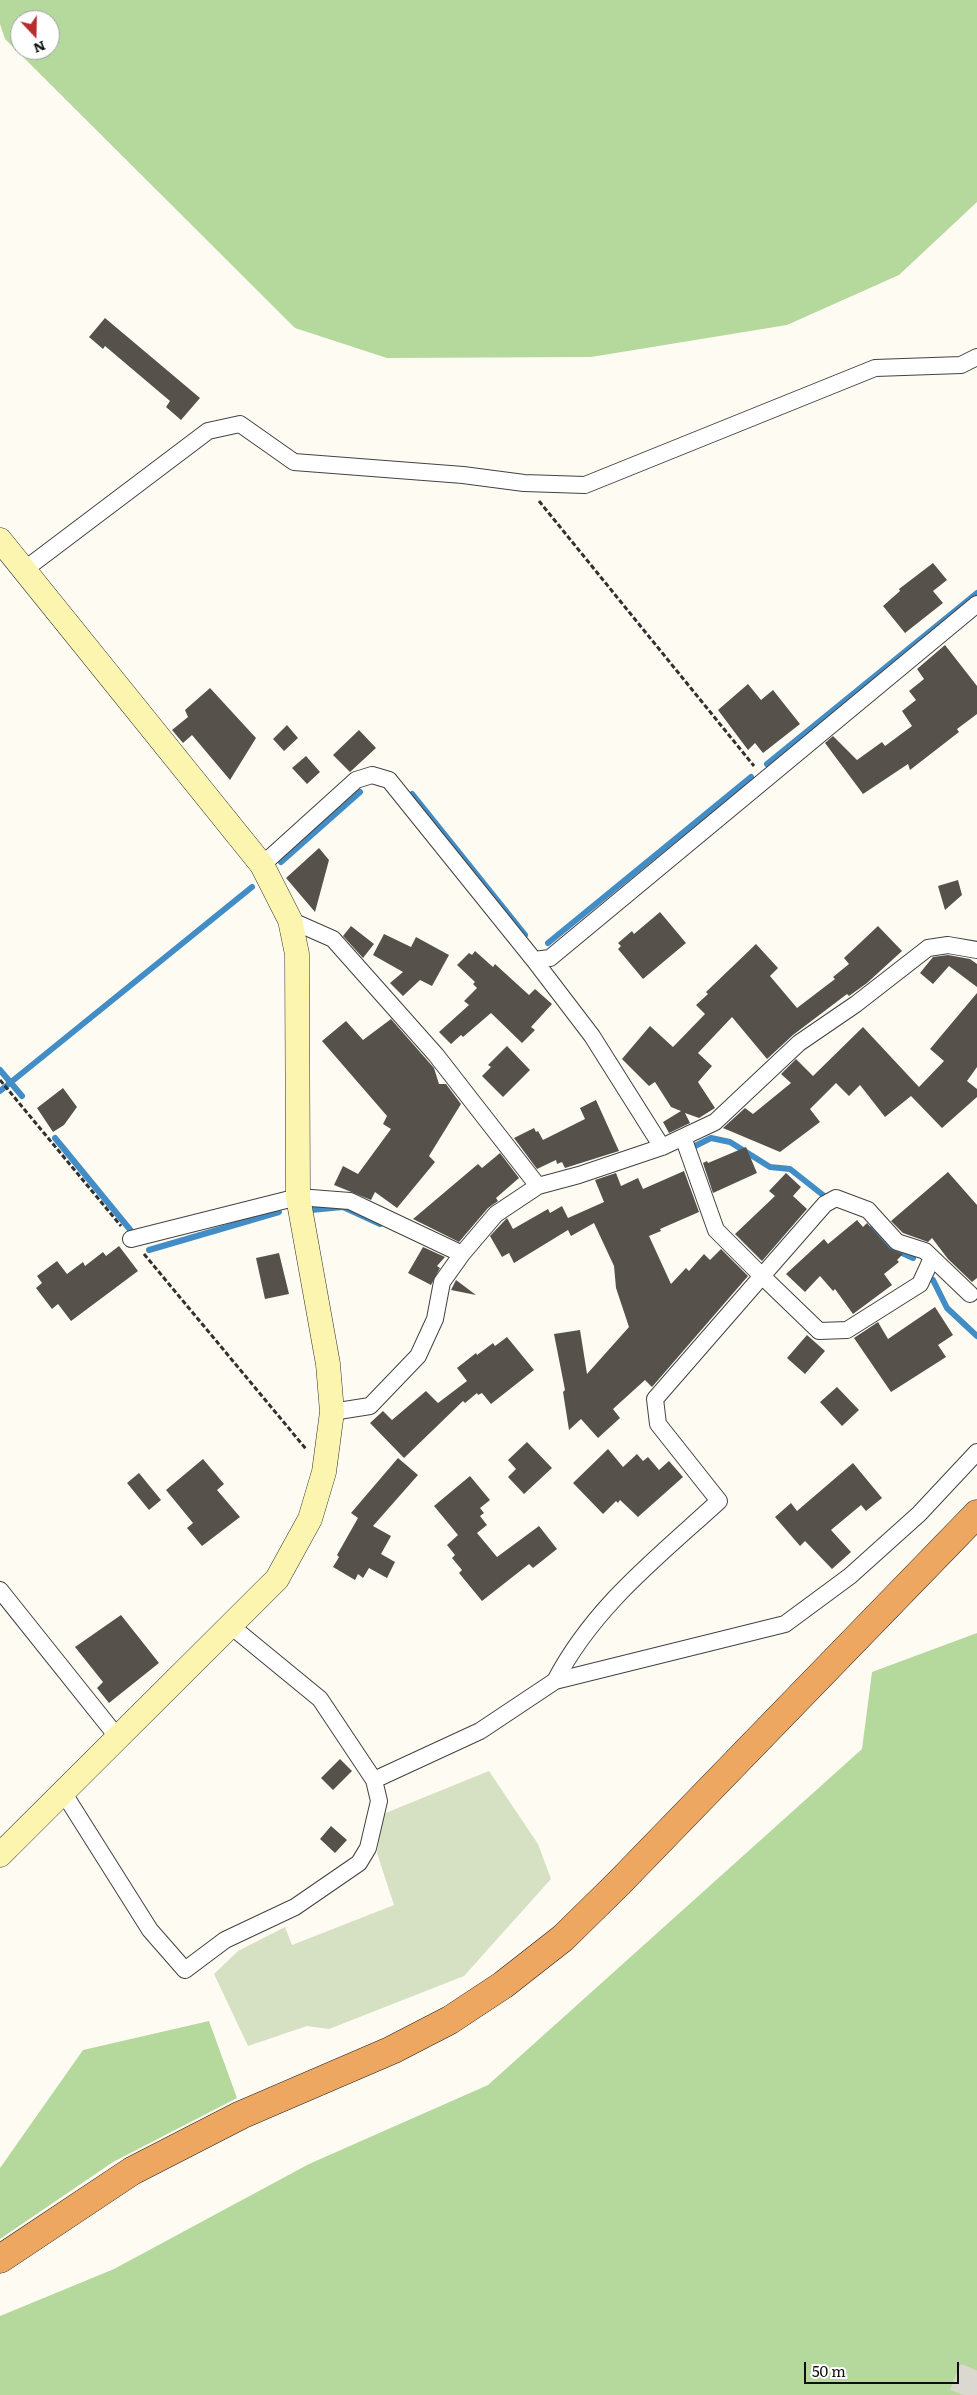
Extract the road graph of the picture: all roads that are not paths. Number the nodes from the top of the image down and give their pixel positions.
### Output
1 (977, 357) edge
2 (0, 540) edge
3 (24, 570) junction
4 (977, 604) edge
5 (262, 865) junction
6 (290, 920) junction
7 (977, 950) edge
8 (534, 960) junction
9 (683, 1138) junction
10 (662, 1147) junction
11 (538, 1186) junction
12 (298, 1197) junction
13 (131, 1239) road end
14 (462, 1254) junction
15 (932, 1258) junction
16 (762, 1276) junction
17 (970, 1294) dead end
18 (332, 1412) junction
19 (977, 1452) edge
20 (977, 1514) edge
21 (0, 1590) edge
22 (231, 1626) junction
23 (555, 1681) junction
24 (119, 1739) junction
25 (374, 1780) junction
26 (63, 1792) junction
27 (0, 1855) edge
28 (0, 2259) edge

1 - 3 street
2 - 3 street
3 - 5 street
4 - 8 street
5 - 6 street
5 - 8 street
6 - 11 street
6 - 12 street
7 - 9 street
8 - 10 street
9 - 10 street
9 - 16 street
10 - 11 street
11 - 14 street
12 - 13 street
12 - 14 street
12 - 18 street
14 - 18 street
15 - 16 street
15 - 16 street
15 - 17 street
16 - 23 street
18 - 22 street
19 - 23 street
20 - 28 highway
21 - 24 street
22 - 24 street
22 - 25 street
23 - 25 street
24 - 26 street
25 - 26 street
26 - 27 street

